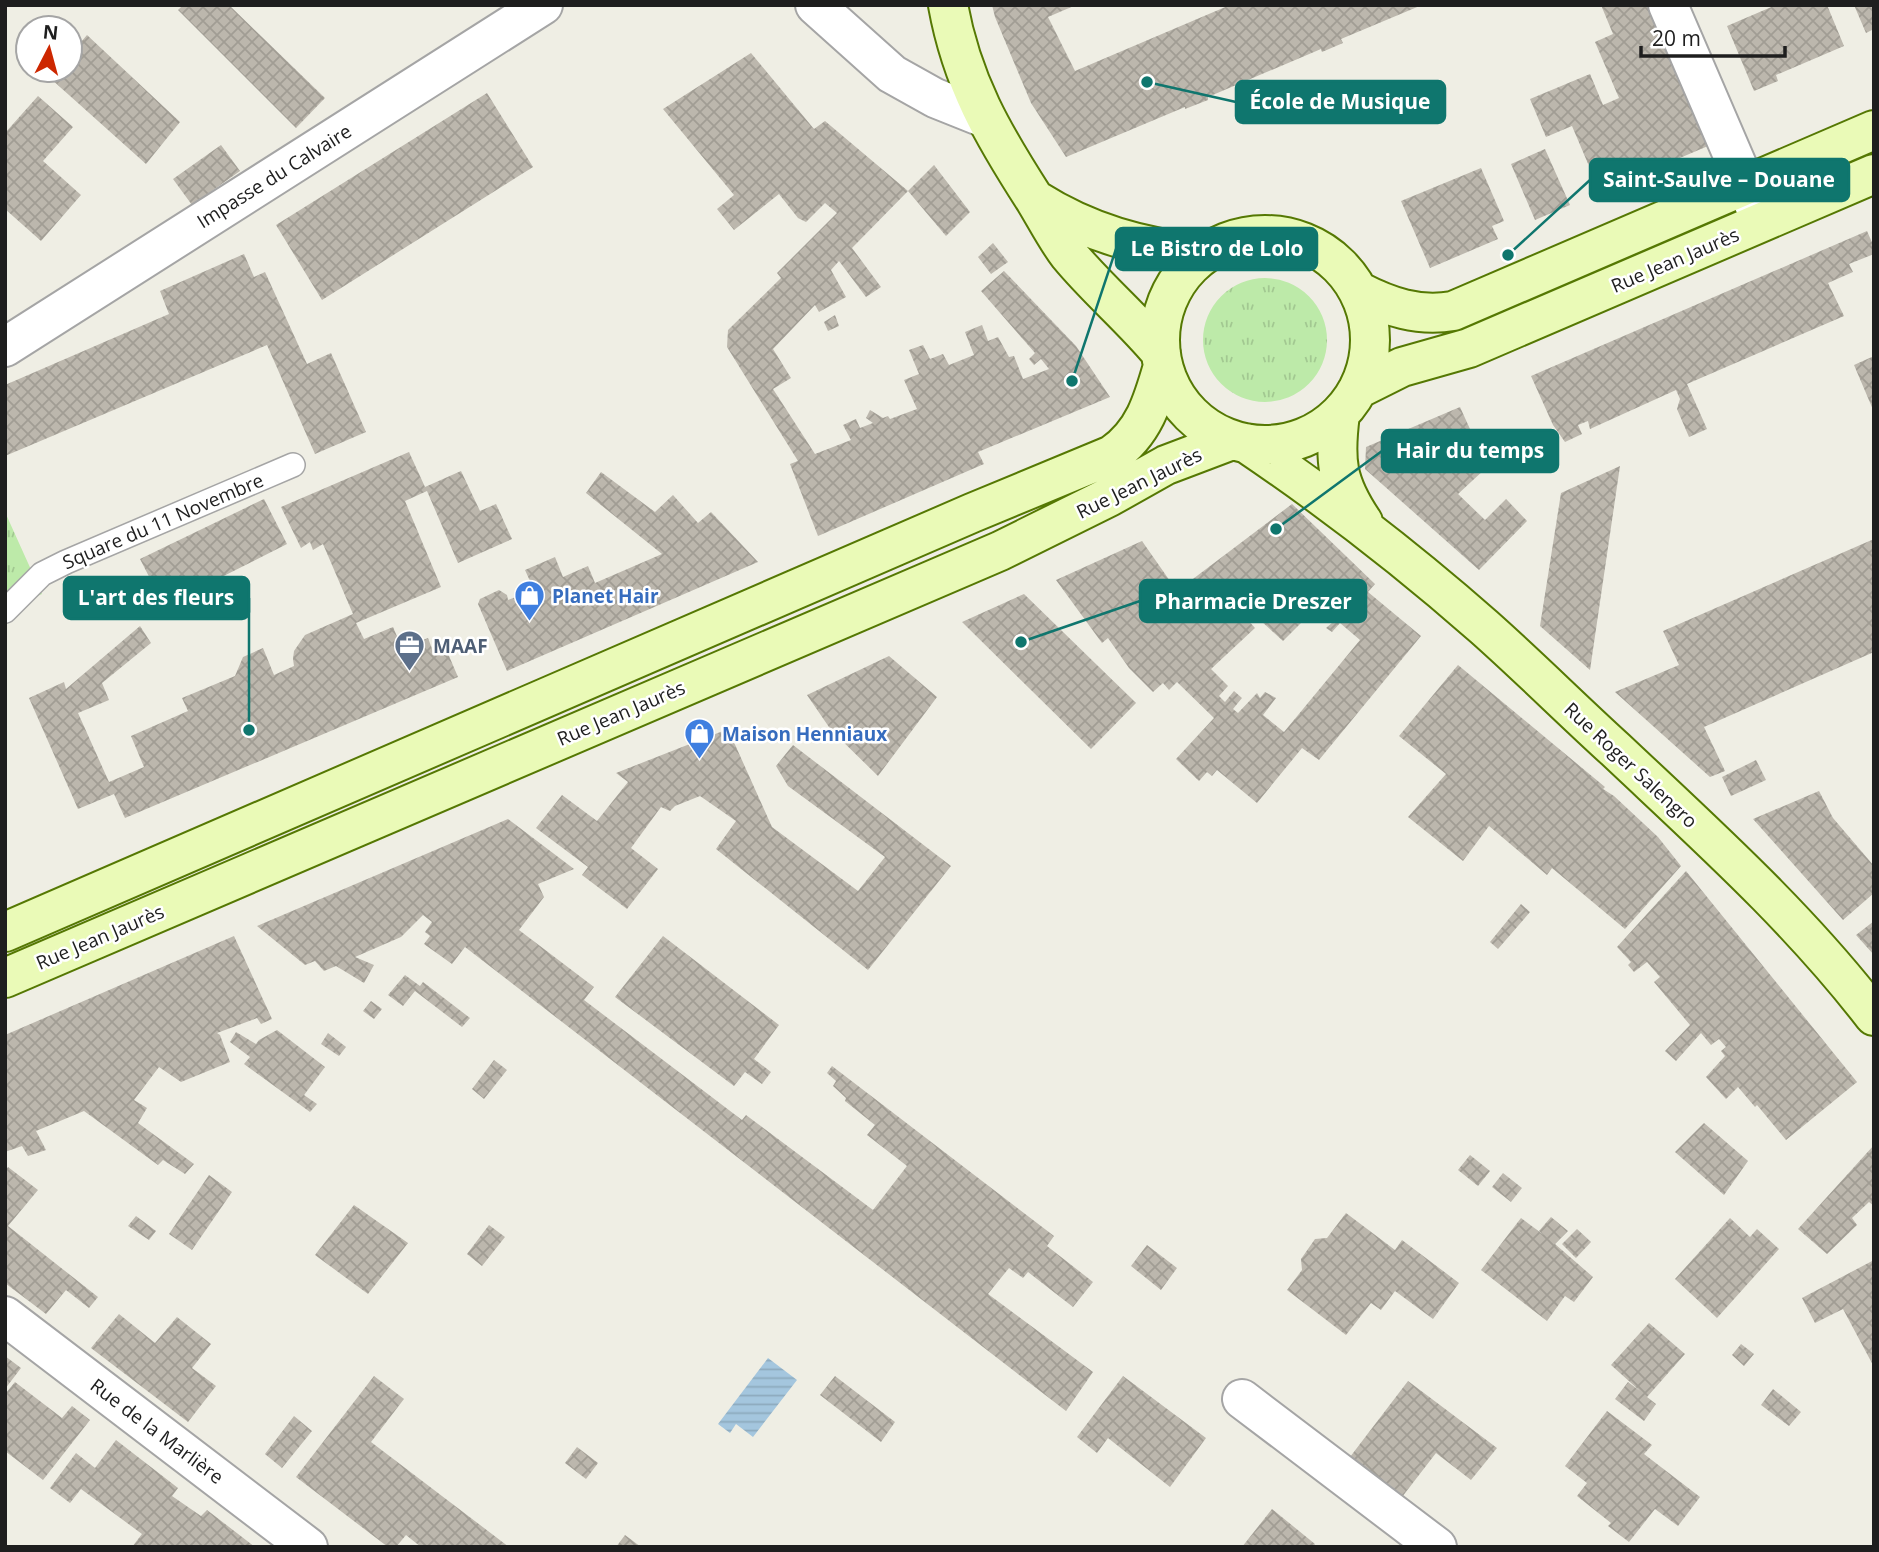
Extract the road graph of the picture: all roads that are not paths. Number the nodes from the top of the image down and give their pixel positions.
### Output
1 (543, 5) edge
2 (815, 5) edge
3 (948, 5) edge
4 (1668, 5) edge
5 (985, 118) junction
6 (1874, 130) edge
7 (1874, 174) edge
8 (1745, 186) junction
9 (1034, 199) junction
10 (1762, 223) junction
11 (1205, 254) junction
12 (1358, 291) junction
13 (5, 347) edge
14 (1162, 360) junction
15 (1349, 401) junction
16 (1239, 442) junction
17 (293, 465) dead end
18 (1370, 532) junction
19 (5, 611) edge
20 (5, 932) edge
21 (5, 978) edge
22 (1874, 1016) edge
23 (5, 1316) edge
24 (1242, 1399) dead end
25 (308, 1547) edge
26 (1437, 1547) edge

1 - 13 street, Impasse du Calvaire
2 - 5 street
3 - 5 main road
4 - 8 street
5 - 9 main road
6 - 8 main road, Rue Jean Jaurès
7 - 10 main road, Rue Jean Jaurès
8 - 10 street
8 - 12 main road, Rue Jean Jaurès
9 - 11 main road
9 - 14 main road
10 - 15 main road, Rue Jean Jaurès
11 - 12 main road
11 - 14 main road
12 - 15 main road
14 - 16 main road
14 - 20 main road, Rue Jean Jaurès
15 - 16 main road
15 - 18 main road, Rue Roger Salengro
16 - 18 main road, Rue Roger Salengro
16 - 21 main road, Rue Jean Jaurès
17 - 19 lane, Square du 11 Novembre
18 - 22 main road, Rue Roger Salengro
23 - 25 street, Rue de la Marlière
24 - 26 street

